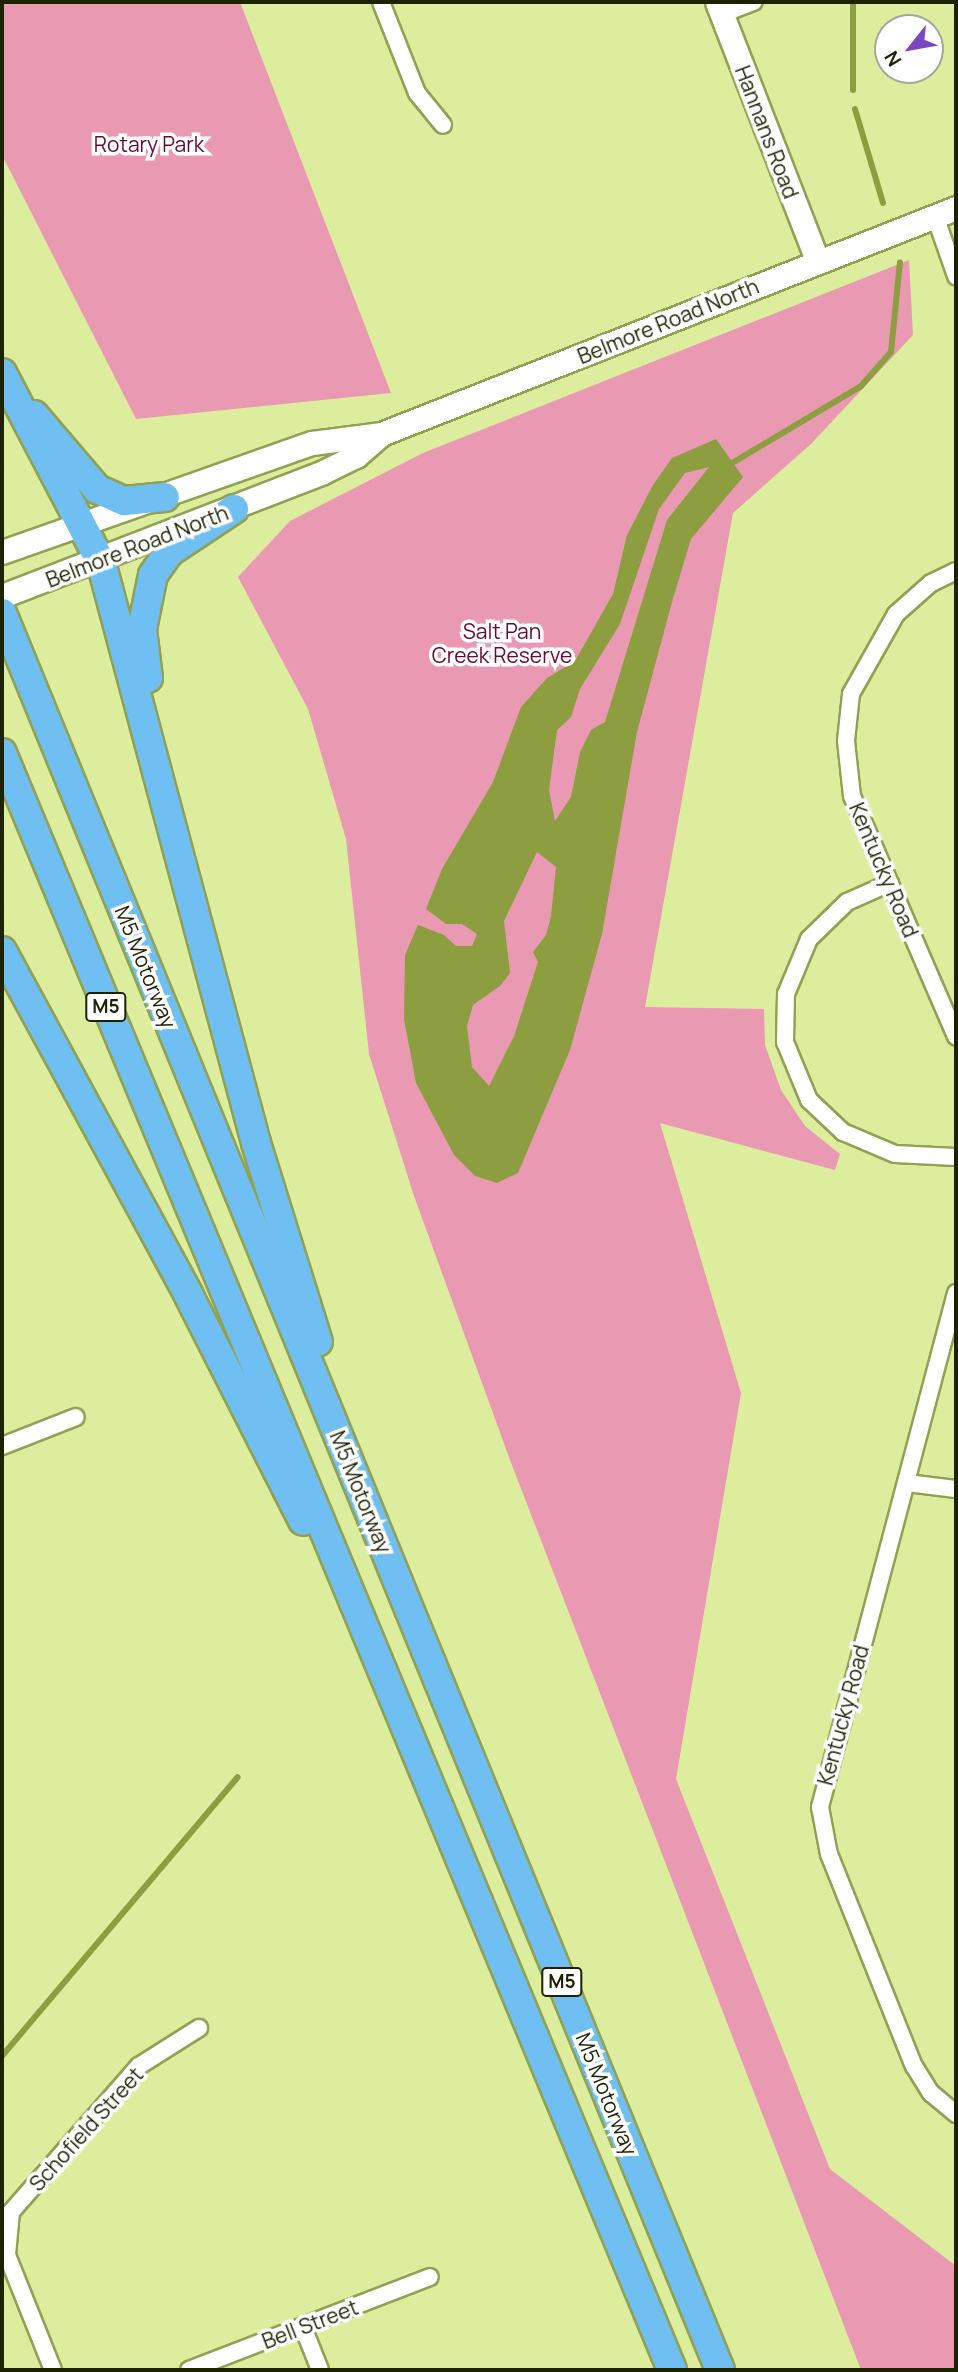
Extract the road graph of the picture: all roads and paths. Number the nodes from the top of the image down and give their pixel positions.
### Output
1 (381, 2) edge
2 (754, 2) edge
3 (720, 8) edge
4 (443, 125) dead end
5 (946, 212) edge
6 (818, 262) junction
7 (956, 276) edge
8 (5, 378) edge
9 (381, 434) junction
10 (165, 497) junction
11 (234, 509) junction
12 (81, 526) junction
13 (6, 551) edge
14 (101, 562) junction
15 (956, 571) edge
16 (2, 596) edge
17 (2, 613) edge
18 (2, 753) edge
19 (172, 818) junction
20 (890, 883) junction
21 (2, 951) edge
22 (956, 1036) edge
23 (956, 1157) edge
24 (956, 1293) edge
25 (76, 1417) dead end
26 (2, 1446) edge
27 (907, 1483) junction
28 (956, 1489) edge
29 (403, 1594) junction
30 (404, 1720) junction
31 (199, 2028) dead end
32 (956, 2114) edge
33 (430, 2277) dead end
34 (303, 2327) junction
35 (53, 2370) edge
36 (189, 2370) edge
37 (320, 2370) edge
38 (672, 2370) edge
39 (720, 2370) edge

1 - 4 street
2 - 3 street
3 - 6 main road, Hannans Road
5 - 6 main road, Belmore Road North
5 - 7 street
6 - 9 main road, Belmore Road North
8 - 10 highway
8 - 12 highway
9 - 10 main road, Belmore Road North
9 - 11 main road, Belmore Road North
10 - 12 main road, Belmore Road North
11 - 14 main road, Belmore Road North
11 - 19 highway
12 - 13 main road, Belmore Road North
12 - 14 highway
14 - 16 main road, Belmore Road North
14 - 19 highway
15 - 20 street, Kentucky Road
17 - 29 highway, M5 Motorway / M5
18 - 30 highway, M5 Motorway / M5
19 - 29 highway
20 - 22 street, Kentucky Road
20 - 23 street
21 - 30 highway
24 - 27 street, Kentucky Road
25 - 26 street
27 - 28 street
27 - 32 street, Kentucky Road
29 - 39 highway, M5 Motorway / M5
30 - 38 highway, M5 Motorway / M5
31 - 35 street, Schofield Street
33 - 34 street, Bell Street
34 - 36 street, Bell Street
34 - 37 street

